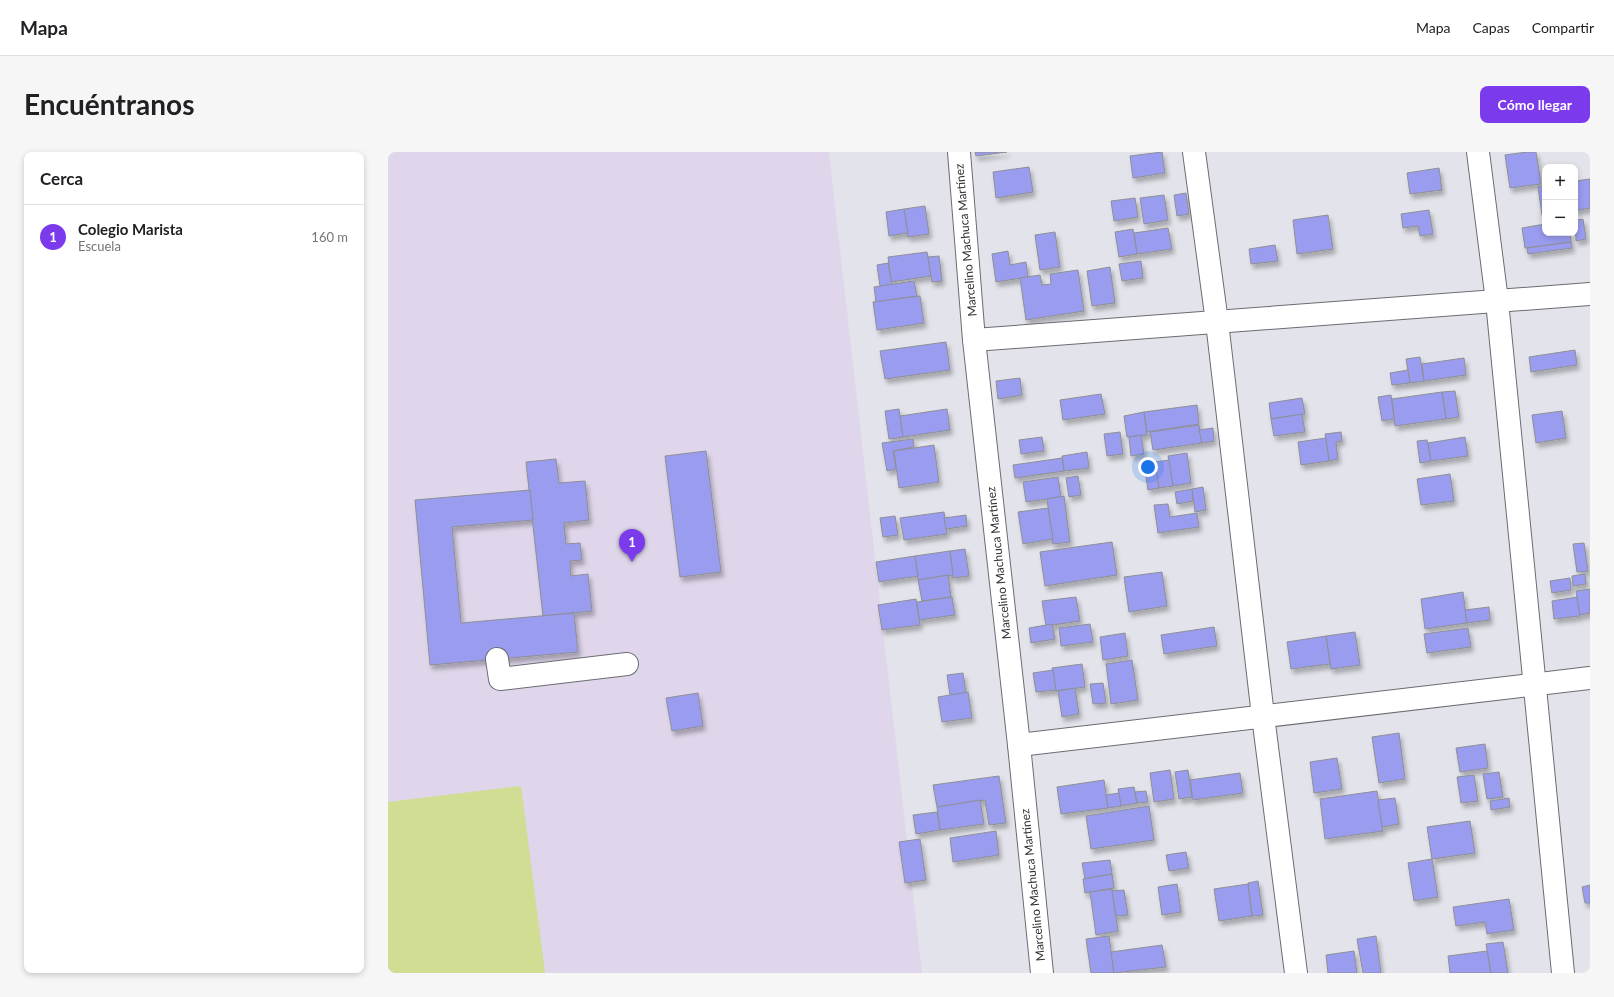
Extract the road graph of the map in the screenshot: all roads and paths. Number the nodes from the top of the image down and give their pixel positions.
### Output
1 (959, 152) edge
2 (1194, 152) edge
3 (1478, 152) edge
4 (1590, 294) edge
5 (1497, 301) junction
6 (1217, 322) junction
7 (974, 340) junction
8 (497, 659) dead end
9 (627, 664) dead end
10 (1590, 678) edge
11 (1534, 684) junction
12 (1263, 716) junction
13 (1019, 745) junction
14 (1042, 973) edge
15 (1296, 973) edge
16 (1563, 973) edge

1 - 7 street, Marcelino Machuca Martínez
2 - 6 street
3 - 5 street
4 - 5 street
5 - 6 street
5 - 11 street
6 - 7 street
6 - 12 street
7 - 13 street, Marcelino Machuca Martínez
8 - 9 street
10 - 11 street
11 - 12 street
11 - 16 street
12 - 13 street
12 - 15 street
13 - 14 street, Marcelino Machuca Martínez

